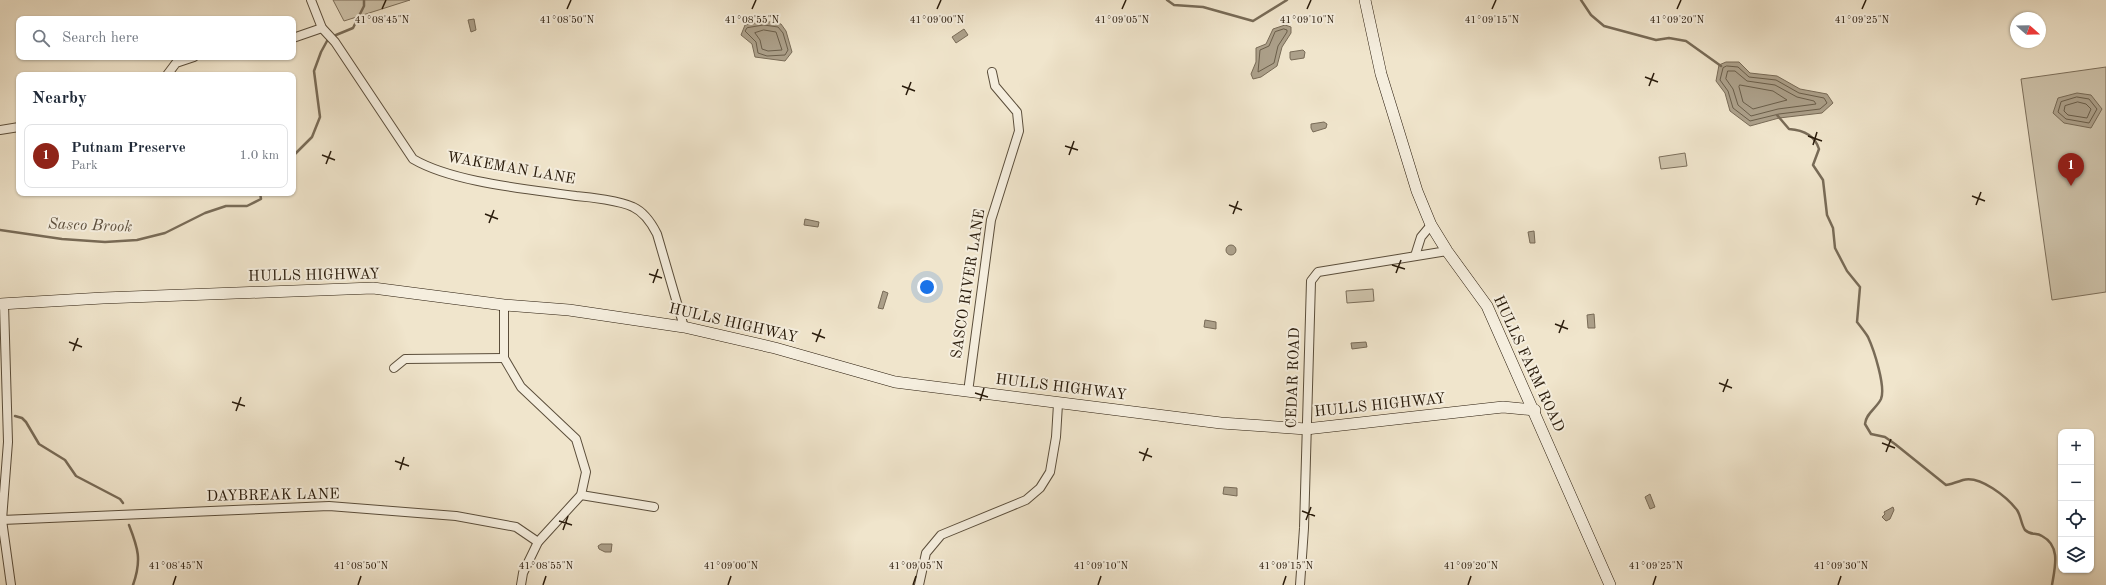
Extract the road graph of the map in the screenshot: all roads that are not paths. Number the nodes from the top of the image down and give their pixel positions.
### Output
1 (311, 0) edge
2 (1365, 0) edge
3 (322, 28) junction
4 (296, 37) edge
5 (185, 60) edge
6 (169, 72) edge
7 (992, 72) dead end
8 (16, 128) edge
9 (0, 130) edge
10 (1431, 225) junction
11 (1447, 251) junction
12 (1415, 256) junction
13 (2, 304) edge
14 (504, 305) junction
15 (684, 327) junction
16 (504, 358) junction
17 (394, 368) dead end
18 (968, 392) junction
19 (1527, 396) junction
20 (1058, 404) junction
21 (1503, 407) junction
22 (1534, 410) junction
23 (1306, 429) junction
24 (581, 496) junction
25 (654, 507) dead end
26 (2, 520) junction
27 (538, 542) junction
28 (11, 585) edge
29 (521, 585) edge
30 (919, 585) edge
31 (1300, 585) edge
32 (1610, 585) edge

1 - 3 street
2 - 10 street, HULLS FARM ROAD
3 - 4 street
3 - 15 street, WAKEMAN LANE
5 - 6 street
7 - 18 street, SASCO RIVER LANE
8 - 9 street
10 - 11 street, HULLS FARM ROAD
10 - 12 street
11 - 12 street, CEDAR ROAD
11 - 19 street, HULLS FARM ROAD
12 - 23 street, CEDAR ROAD
13 - 14 street, HULLS HIGHWAY
13 - 26 street
14 - 15 street, HULLS HIGHWAY
14 - 16 street
15 - 18 street, HULLS HIGHWAY
16 - 17 street
16 - 24 street
18 - 20 street, HULLS HIGHWAY
19 - 21 street, HULLS HIGHWAY
19 - 22 street, HULLS FARM ROAD
20 - 23 street, HULLS HIGHWAY
20 - 30 street
21 - 22 street, HULLS HIGHWAY
21 - 23 street, HULLS HIGHWAY
22 - 32 street, HULLS FARM ROAD
23 - 31 street, CEDAR ROAD
24 - 25 street
24 - 27 street
26 - 27 street, DAYBREAK LANE
26 - 28 street
27 - 29 street

